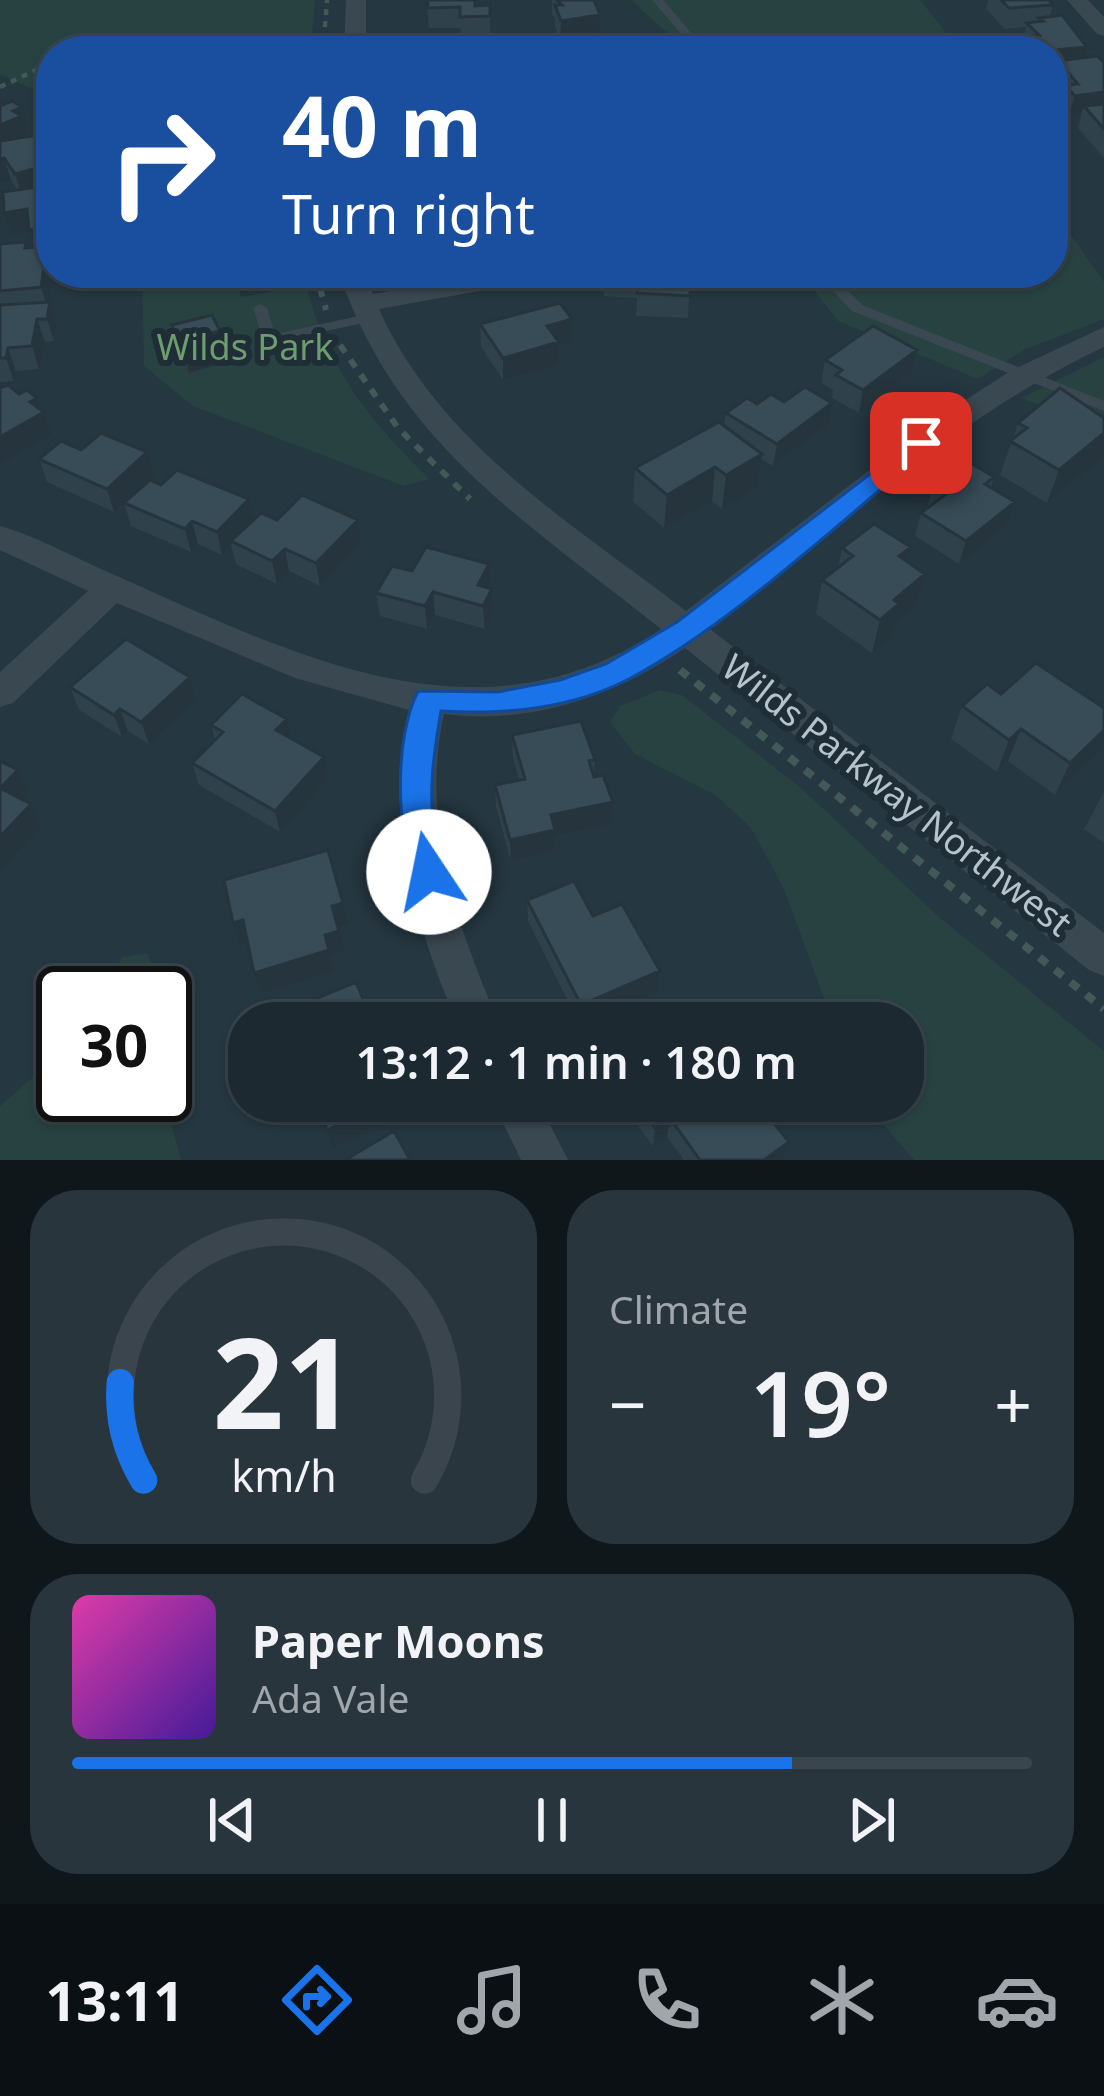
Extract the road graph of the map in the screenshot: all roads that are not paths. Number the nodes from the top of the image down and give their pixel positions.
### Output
1 (356, 0) edge
2 (657, 0) edge
3 (1076, 0) edge
4 (1104, 30) edge
5 (355, 36) edge
6 (689, 36) edge
7 (432, 288) edge
8 (834, 288) edge
9 (360, 298) edge
10 (260, 308) dead end
11 (1104, 336) edge
12 (1022, 374) junction
13 (1104, 406) edge
14 (0, 537) edge
15 (112, 588) junction
16 (687, 629) junction
17 (0, 693) edge
18 (429, 699) junction
19 (1104, 957) edge
20 (471, 1002) edge
21 (525, 1122) edge
22 (545, 1160) edge

1 - 5 street
2 - 6 lane
3 - 4 street
7 - 9 street
8 - 12 lane
9 - 10 lane
9 - 16 street, Wilds Parkway Northwest
11 - 12 street
12 - 13 lane
12 - 16 street
14 - 15 street
15 - 17 street
15 - 18 street
16 - 18 street
16 - 19 street, Wilds Parkway Northwest
18 - 20 street
21 - 22 street

